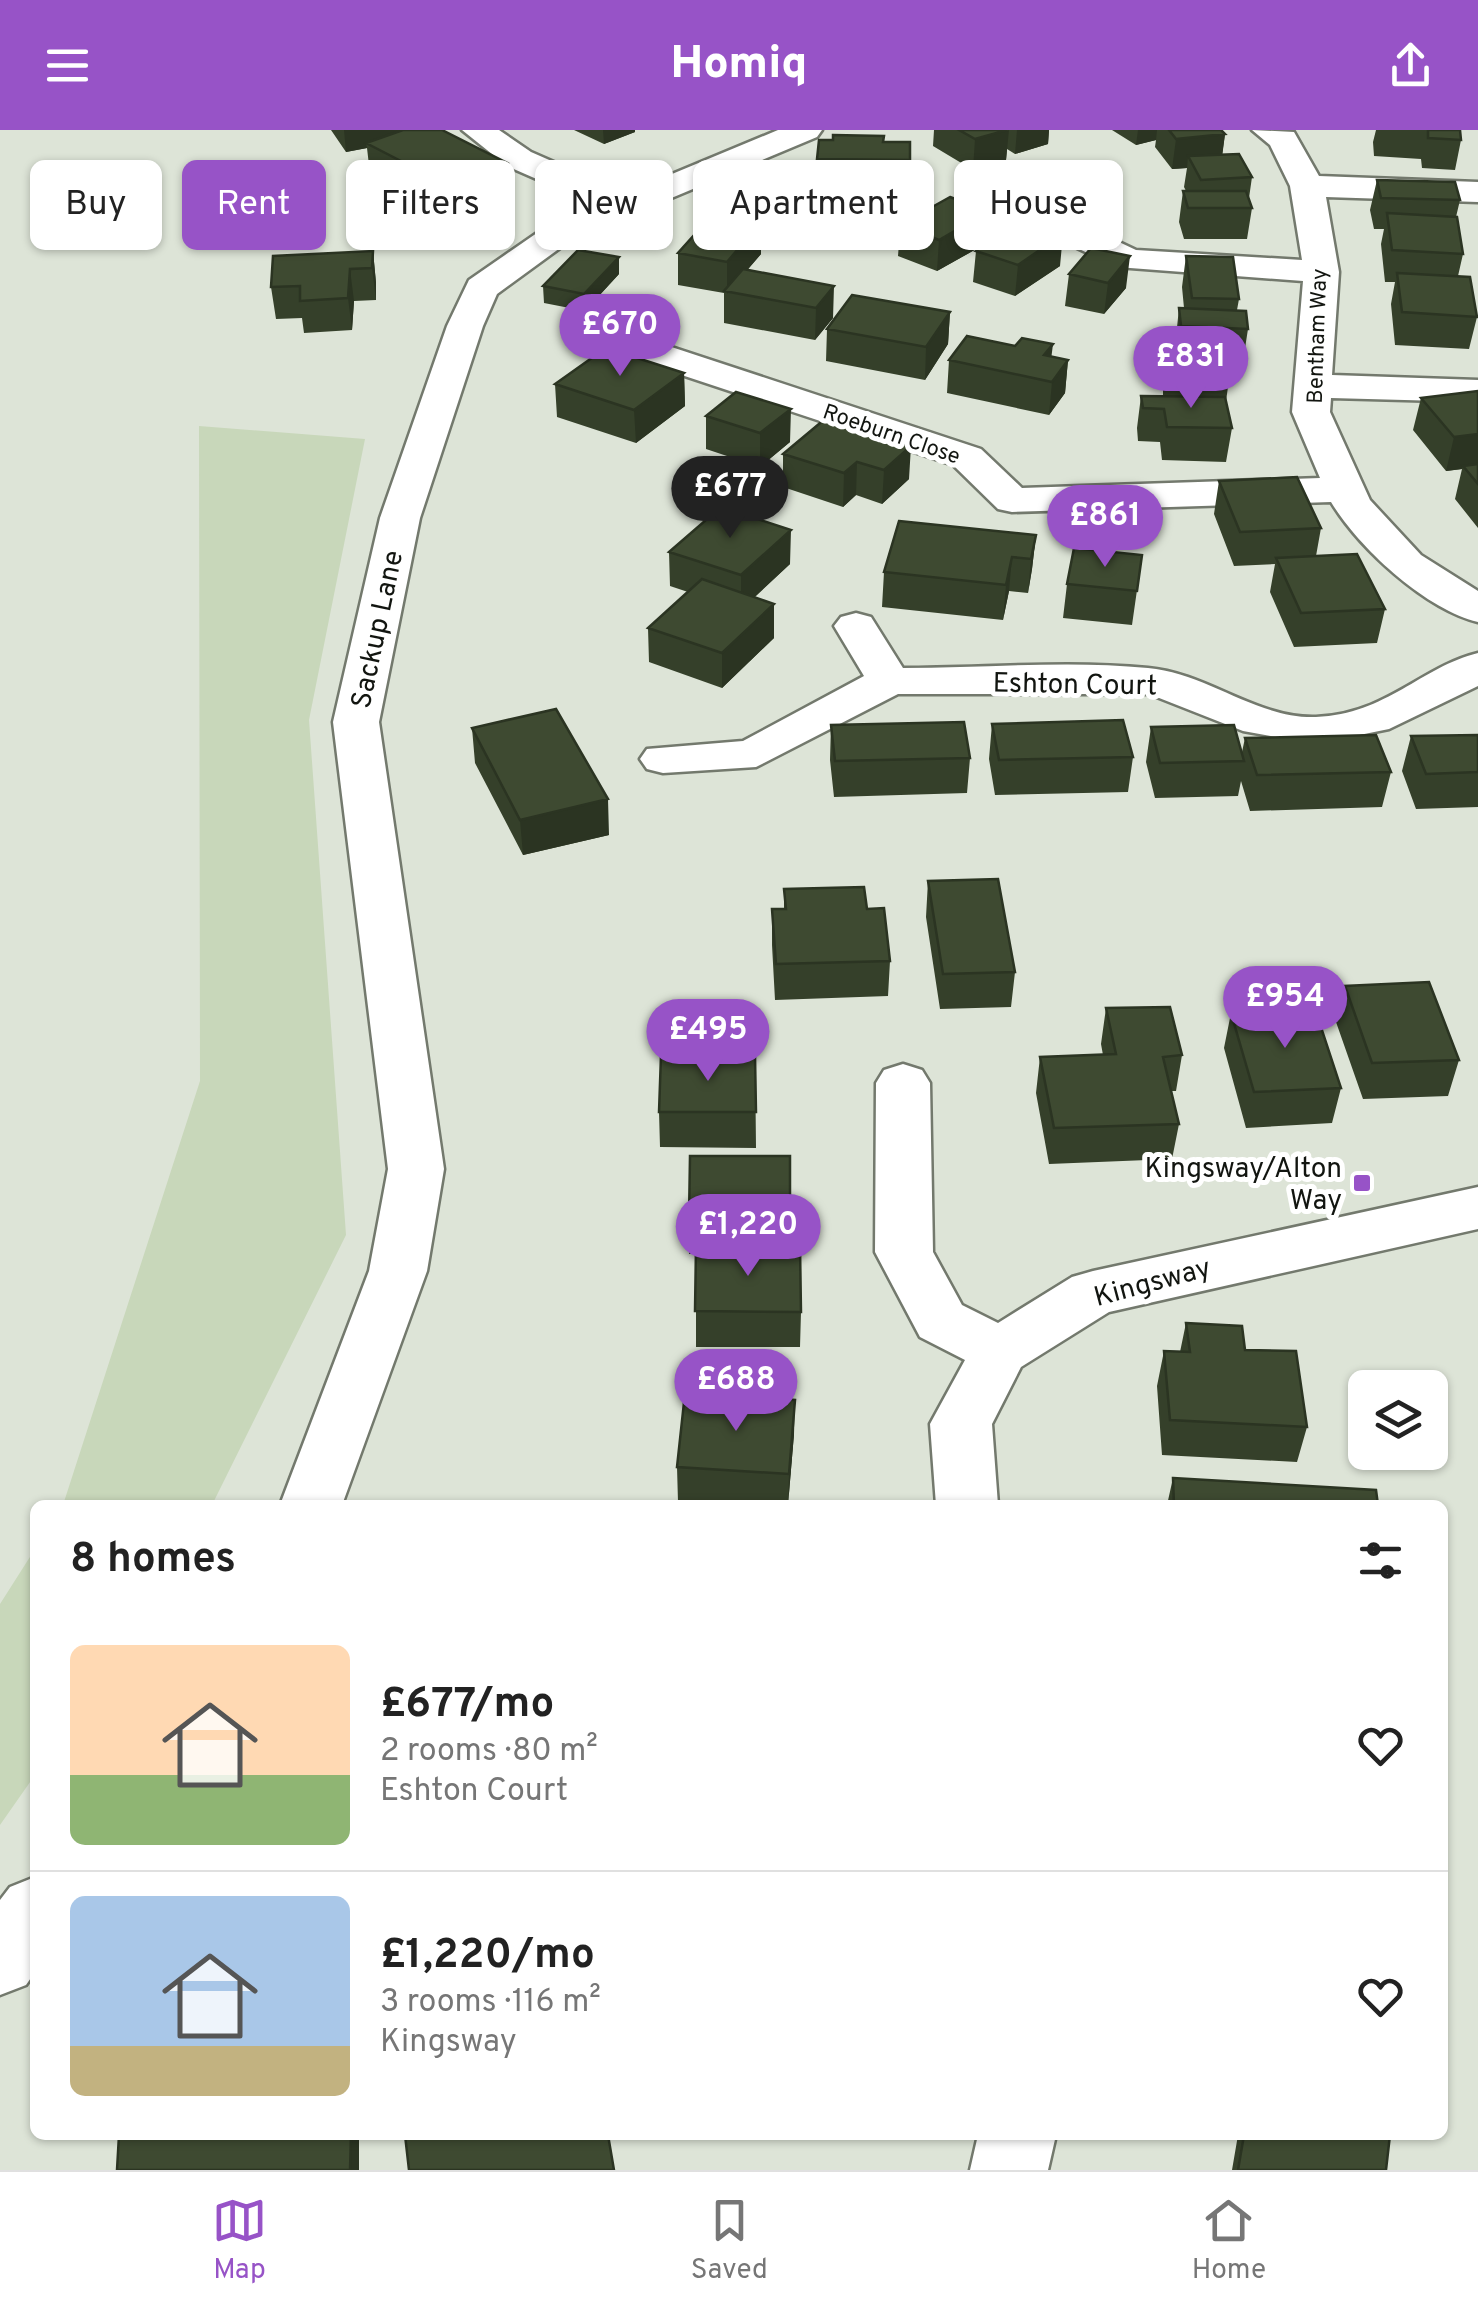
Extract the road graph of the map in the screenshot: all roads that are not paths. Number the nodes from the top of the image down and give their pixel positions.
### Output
1 (478, 130) edge
2 (806, 130) edge
3 (1268, 130) edge
4 (535, 167) edge
5 (673, 185) edge
6 (1307, 186) junction
7 (1478, 192) edge
8 (536, 250) edge
9 (1109, 250) edge
10 (1321, 272) junction
11 (614, 340) dead end
12 (1313, 386) junction
13 (1478, 391) edge
14 (1346, 489) junction
15 (1478, 609) edge
16 (856, 626) dead end
17 (1478, 666) edge
18 (890, 681) junction
19 (662, 759) dead end
20 (903, 1083) dead end
21 (1478, 1208) edge
22 (1000, 1351) junction
23 (313, 1500) edge
24 (966, 1500) edge
25 (30, 1918) edge
26 (0, 1960) edge
27 (1016, 2140) edge
28 (1009, 2170) edge

1 - 4 street
2 - 5 street, Sackup Lane
3 - 6 street, Bentham Way
6 - 7 street
6 - 10 street, Bentham Way
8 - 23 street, Sackup Lane
9 - 10 street
10 - 12 street, Bentham Way
11 - 14 street, Roeburn Close
12 - 13 street
12 - 14 street, Bentham Way
14 - 15 street, Bentham Way
16 - 18 street
17 - 18 street, Eshton Court
18 - 19 street, Eshton Court
20 - 22 street
21 - 22 street, Kingsway
22 - 24 street, Kingsway
25 - 26 street
27 - 28 street

